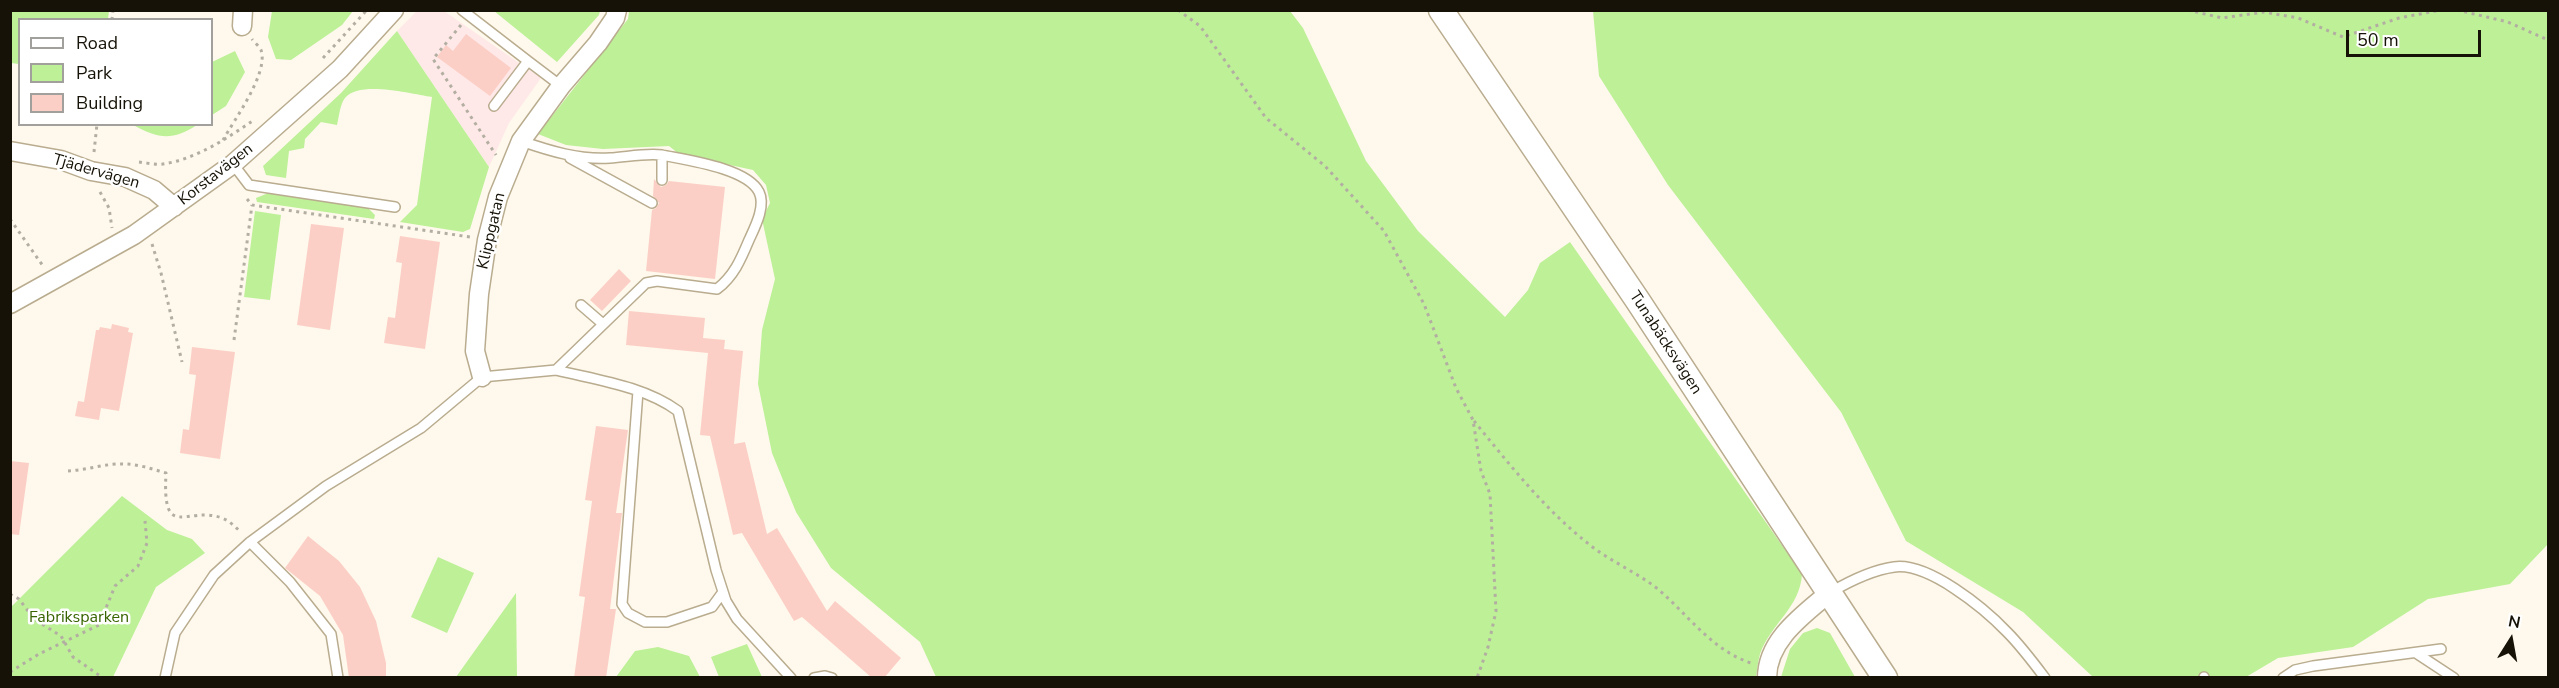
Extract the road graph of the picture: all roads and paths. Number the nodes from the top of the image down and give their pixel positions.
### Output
1 (367, 10) edge
2 (394, 10) edge
3 (617, 10) edge
4 (1178, 10) edge
5 (1441, 10) edge
6 (2188, 10) edge
7 (2441, 10) edge
8 (2457, 10) edge
9 (465, 13) edge
10 (243, 18) edge
11 (2548, 40) edge
12 (321, 60) dead end
13 (528, 61) junction
14 (561, 86) junction
15 (494, 106) dead end
16 (257, 117) dead end
17 (98, 126) edge
18 (222, 141) junction
19 (521, 141) junction
20 (10, 151) edge
21 (565, 155) junction
22 (662, 155) junction
23 (498, 160) dead end
24 (139, 162) dead end
25 (233, 164) junction
26 (91, 171) junction
27 (662, 180) dead end
28 (652, 203) dead end
29 (174, 207) junction
30 (395, 207) dead end
31 (10, 219) edge
32 (110, 233) dead end
33 (488, 240) junction
34 (153, 246) dead end
35 (51, 280) junction
36 (10, 304) edge
37 (580, 305) dead end
38 (603, 324) junction
39 (234, 340) dead end
40 (182, 362) dead end
41 (556, 370) junction
42 (482, 377) junction
43 (638, 391) junction
44 (1473, 420) junction
45 (68, 471) dead end
46 (145, 521) dead end
47 (232, 524) dead end
48 (250, 542) junction
49 (723, 592) junction
50 (1829, 593) junction
51 (10, 594) edge
52 (64, 642) junction
53 (2441, 649) dead end
54 (2416, 653) junction
55 (10, 672) edge
56 (1767, 673) edge
57 (793, 677) edge
58 (103, 678) edge
59 (165, 678) edge
60 (338, 678) edge
61 (814, 678) edge
62 (832, 678) edge
63 (1477, 678) edge
64 (1885, 678) edge
65 (2045, 678) edge
66 (2283, 678) edge
67 (2454, 678) edge

1 - 12 path
2 - 25 street, Korstavägen
3 - 14 street, Klippgatan
4 - 44 path
5 - 50 street, Tunabäcksvägen
6 - 7 path
8 - 11 path
9 - 13 lane
9 - 23 path
10 - 18 path
13 - 14 lane
13 - 15 lane
14 - 19 street, Klippgatan
16 - 18 path
17 - 26 path
18 - 24 path
19 - 21 lane
19 - 33 street, Klippgatan
20 - 26 street, Tjädervägen
21 - 22 lane
21 - 28 lane
22 - 27 lane
22 - 38 lane
25 - 29 street, Korstavägen
25 - 30 lane
26 - 29 street, Tjädervägen
26 - 32 path
29 - 35 street, Korstavägen
31 - 35 path
33 - 39 path
33 - 42 street, Klippgatan
34 - 40 path
35 - 36 street, Korstavägen
37 - 38 lane
38 - 41 lane
41 - 42 lane
41 - 43 lane
42 - 48 lane
43 - 49 lane
43 - 49 lane
44 - 56 path
44 - 63 path
45 - 47 path
46 - 52 path
48 - 59 lane
48 - 60 lane
49 - 57 lane
50 - 56 street
50 - 64 street, Tunabäcksvägen
50 - 65 lane
51 - 52 path
52 - 55 path
52 - 58 path
53 - 54 lane
54 - 66 lane
54 - 67 lane
61 - 62 lane

